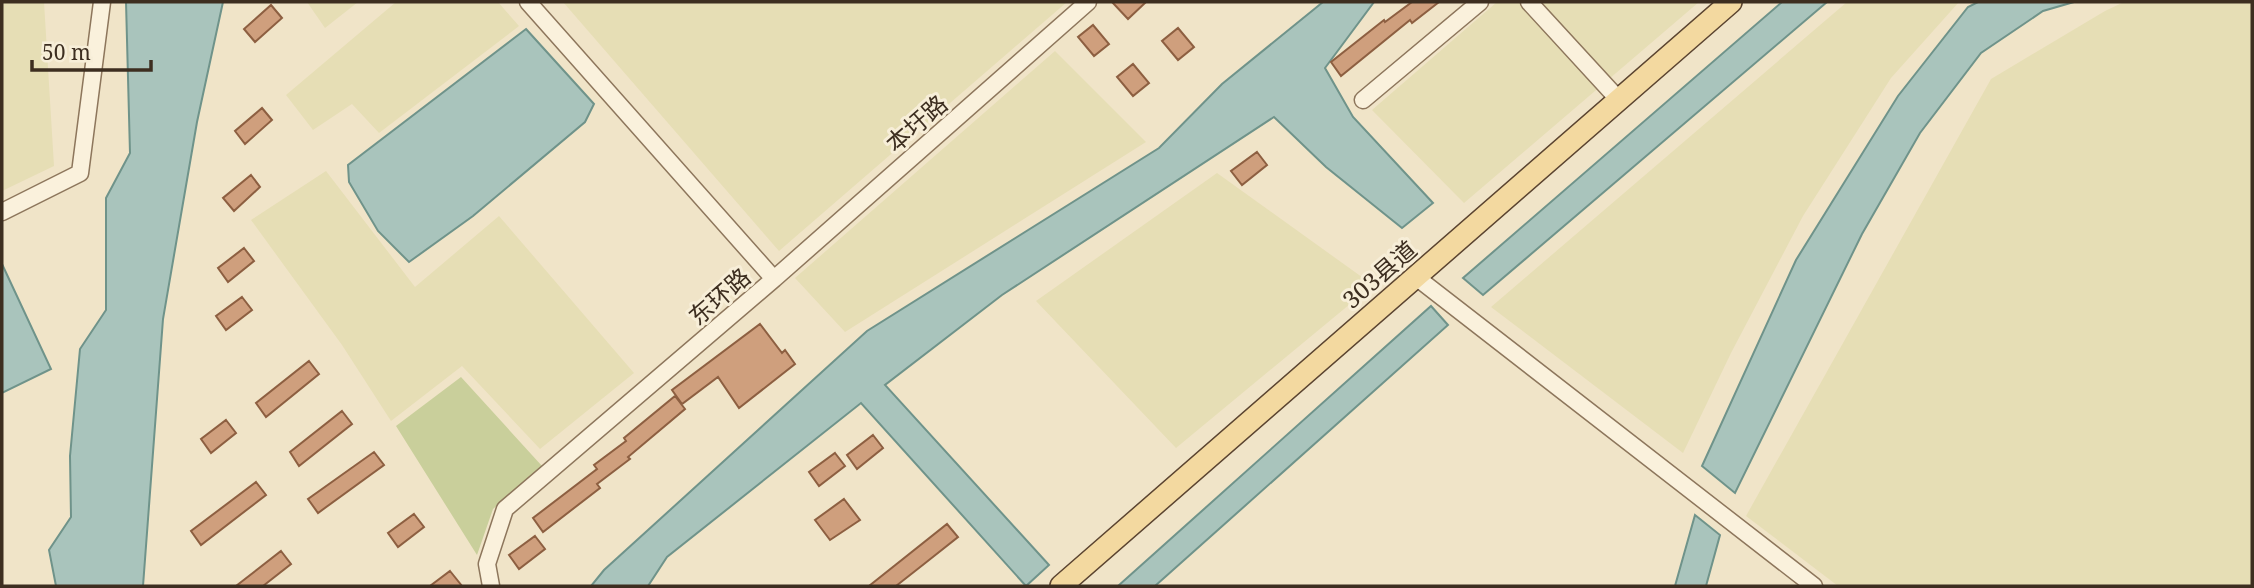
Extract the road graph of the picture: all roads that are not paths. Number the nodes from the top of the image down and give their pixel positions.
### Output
1 (102, 2) edge
2 (528, 2) edge
3 (1088, 2) edge
4 (1480, 2) edge
5 (1529, 2) edge
6 (1731, 2) edge
7 (1363, 100) dead end
8 (1619, 100) junction
9 (2, 212) edge
10 (1416, 277) junction
11 (774, 279) junction
12 (491, 586) edge
13 (1061, 586) edge
14 (1814, 586) edge

1 - 9 street
2 - 11 street, 东环路
3 - 11 street, 本圩路
4 - 7 street
5 - 8 street
6 - 8 main road, 303县道
8 - 10 main road, 303县道
10 - 13 main road, 303县道
10 - 14 street
11 - 12 street, 东环路

